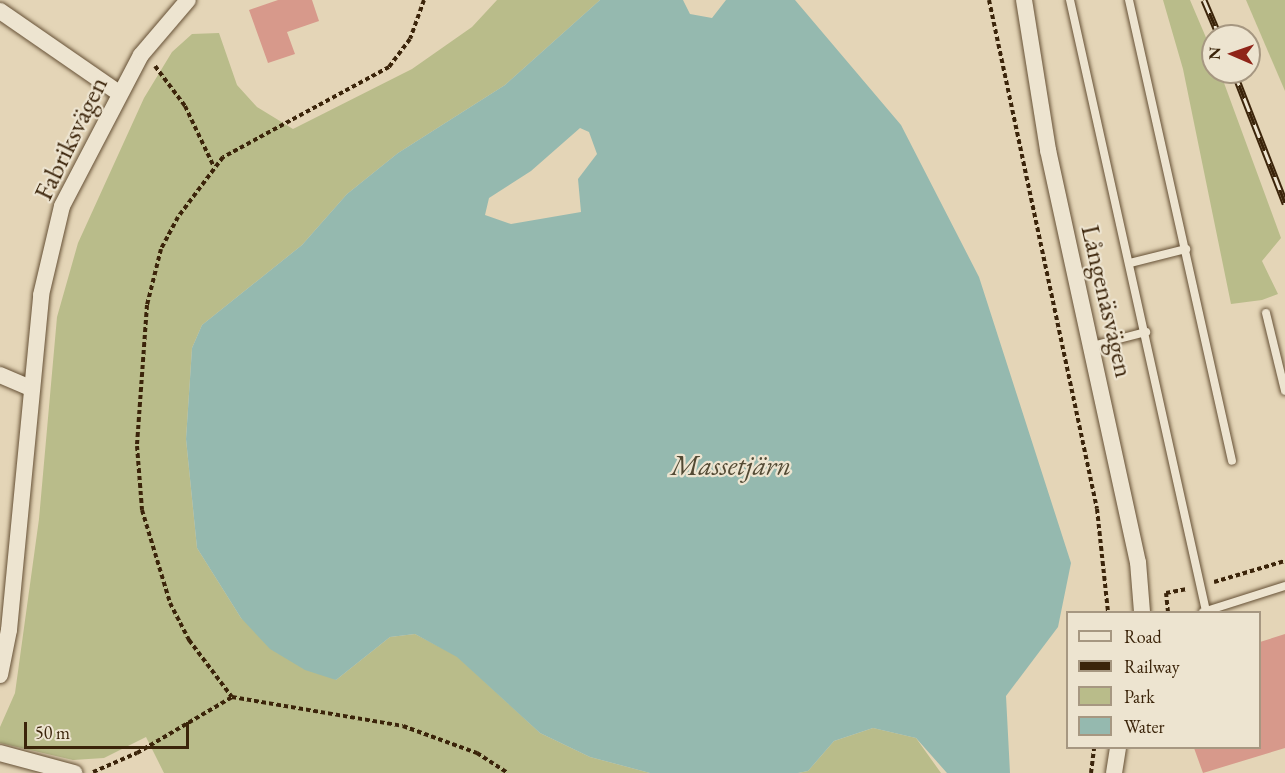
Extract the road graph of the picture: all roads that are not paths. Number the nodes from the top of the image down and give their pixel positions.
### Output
1 (188, 0) edge
2 (1024, 0) edge
3 (1070, 0) edge
4 (1129, 0) edge
5 (0, 11) edge
6 (119, 93) junction
7 (1186, 249) junction
8 (1130, 263) junction
9 (1266, 313) dead end
10 (1146, 332) junction
11 (1092, 346) junction
12 (0, 375) edge
13 (30, 388) junction
14 (1285, 391) edge
15 (1232, 461) dead end
16 (1285, 586) edge
17 (1142, 611) edge
18 (1204, 611) edge
19 (1207, 611) edge
20 (0, 675) edge
21 (1118, 749) edge
22 (0, 753) edge
23 (75, 773) edge
24 (1114, 773) edge

1 - 6 street, Fabriksvägen
2 - 11 street, Långenäsvägen
3 - 8 lane
4 - 7 lane
5 - 6 street
6 - 13 street, Fabriksvägen
7 - 8 lane
7 - 15 lane
8 - 10 lane
9 - 14 lane
10 - 11 lane
10 - 18 lane
11 - 17 street, Långenäsvägen
12 - 13 street
13 - 20 street, Fabriksvägen
16 - 19 lane
21 - 24 street
22 - 23 street

